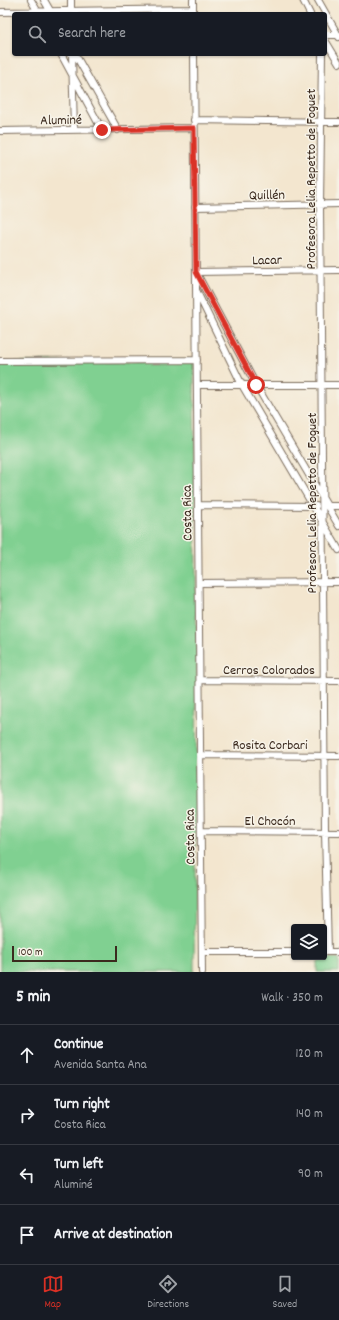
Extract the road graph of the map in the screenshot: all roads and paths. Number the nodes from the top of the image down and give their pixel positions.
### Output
1 (31, 0) edge
2 (44, 0) edge
3 (71, 0) edge
4 (193, 0) edge
5 (302, 0) edge
6 (319, 1) edge
7 (193, 11) edge
8 (0, 12) edge
9 (12, 12) edge
10 (37, 12) edge
11 (51, 12) edge
12 (71, 12) edge
13 (132, 12) edge
14 (309, 12) edge
15 (320, 12) edge
16 (325, 12) edge
17 (327, 15) edge
18 (327, 35) edge
19 (339, 36) edge
20 (327, 43) edge
21 (62, 56) edge
22 (73, 56) edge
23 (74, 56) edge
24 (194, 56) edge
25 (322, 56) edge
26 (339, 64) edge
27 (74, 76) junction
28 (194, 120) junction
29 (321, 122) junction
30 (339, 122) edge
31 (194, 128) junction
32 (74, 130) junction
33 (102, 130) junction
34 (118, 130) junction
35 (0, 131) edge
36 (339, 204) edge
37 (320, 205) junction
38 (195, 207) junction
39 (321, 270) junction
40 (339, 270) edge
41 (196, 272) junction
42 (196, 291) junction
43 (197, 360) junction
44 (0, 361) edge
45 (197, 385) junction
46 (242, 385) junction
47 (256, 385) junction
48 (322, 385) junction
49 (339, 385) edge
50 (323, 498) junction
51 (198, 505) junction
52 (314, 506) junction
53 (325, 506) junction
54 (339, 506) edge
55 (323, 522) junction
56 (339, 526) edge
57 (339, 550) edge
58 (323, 582) junction
59 (339, 582) edge
60 (199, 583) junction
61 (200, 680) junction
62 (324, 681) junction
63 (339, 681) edge
64 (200, 755) junction
65 (324, 756) junction
66 (339, 756) edge
67 (201, 831) junction
68 (325, 832) junction
69 (339, 832) edge
70 (326, 924) edge
71 (202, 952) junction
72 (291, 952) edge
73 (327, 952) edge
74 (339, 952) edge
75 (202, 972) edge

1 - 10 street
2 - 11 street
3 - 12 street
4 - 7 street
5 - 14 street
6 - 15 street
6 - 16 street
7 - 13 street
8 - 9 street
17 - 19 street
18 - 19 street
20 - 26 street
21 - 27 street
22 - 27 street
23 - 34 street
24 - 28 street, Costa Rica
25 - 29 street, Profesora Lelia Repetto de Foguet
27 - 32 street
27 - 33 street
28 - 29 street
28 - 31 street, Costa Rica
29 - 30 street
29 - 37 street, Profesora Lelia Repetto de Foguet
31 - 34 street, Aluminé
31 - 38 street, Costa Rica
32 - 33 street, Aluminé
32 - 35 street, Aluminé
33 - 34 street, Aluminé
36 - 37 street, Quillén
37 - 38 street, Quillén
37 - 39 street, Profesora Lelia Repetto de Foguet
38 - 41 street, Costa Rica
39 - 40 street, Lacar
39 - 41 street, Lacar
39 - 48 street, Profesora Lelia Repetto de Foguet
41 - 42 street, Costa Rica
41 - 47 street
42 - 43 street, Costa Rica
42 - 46 street
43 - 44 street
43 - 45 street, Costa Rica
45 - 46 street
45 - 51 street, Costa Rica
46 - 47 street
46 - 52 street
47 - 48 street
47 - 50 street
48 - 49 street
48 - 50 street, Profesora Lelia Repetto de Foguet
50 - 53 street, Profesora Lelia Repetto de Foguet
51 - 52 street
51 - 60 street, Costa Rica
52 - 53 street
52 - 55 street
53 - 54 street
53 - 55 street, Profesora Lelia Repetto de Foguet
53 - 56 street
55 - 57 street
55 - 58 street, Profesora Lelia Repetto de Foguet
58 - 59 street
58 - 60 street
58 - 62 street, Profesora Lelia Repetto de Foguet
60 - 61 street, Costa Rica
61 - 62 street, Cerros Colorados
61 - 64 street, Costa Rica
62 - 63 street, Cerros Colorados
62 - 65 street, Profesora Lelia Repetto de Foguet
64 - 65 street, Rosita Corbari
64 - 67 street, Costa Rica
65 - 66 street, Rosita Corbari
65 - 68 street, Profesora Lelia Repetto de Foguet
67 - 68 street, El Chocón
67 - 71 street, Costa Rica
68 - 69 street, El Chocón
68 - 70 street, Profesora Lelia Repetto de Foguet
71 - 72 street
71 - 75 street, Costa Rica
73 - 74 street

